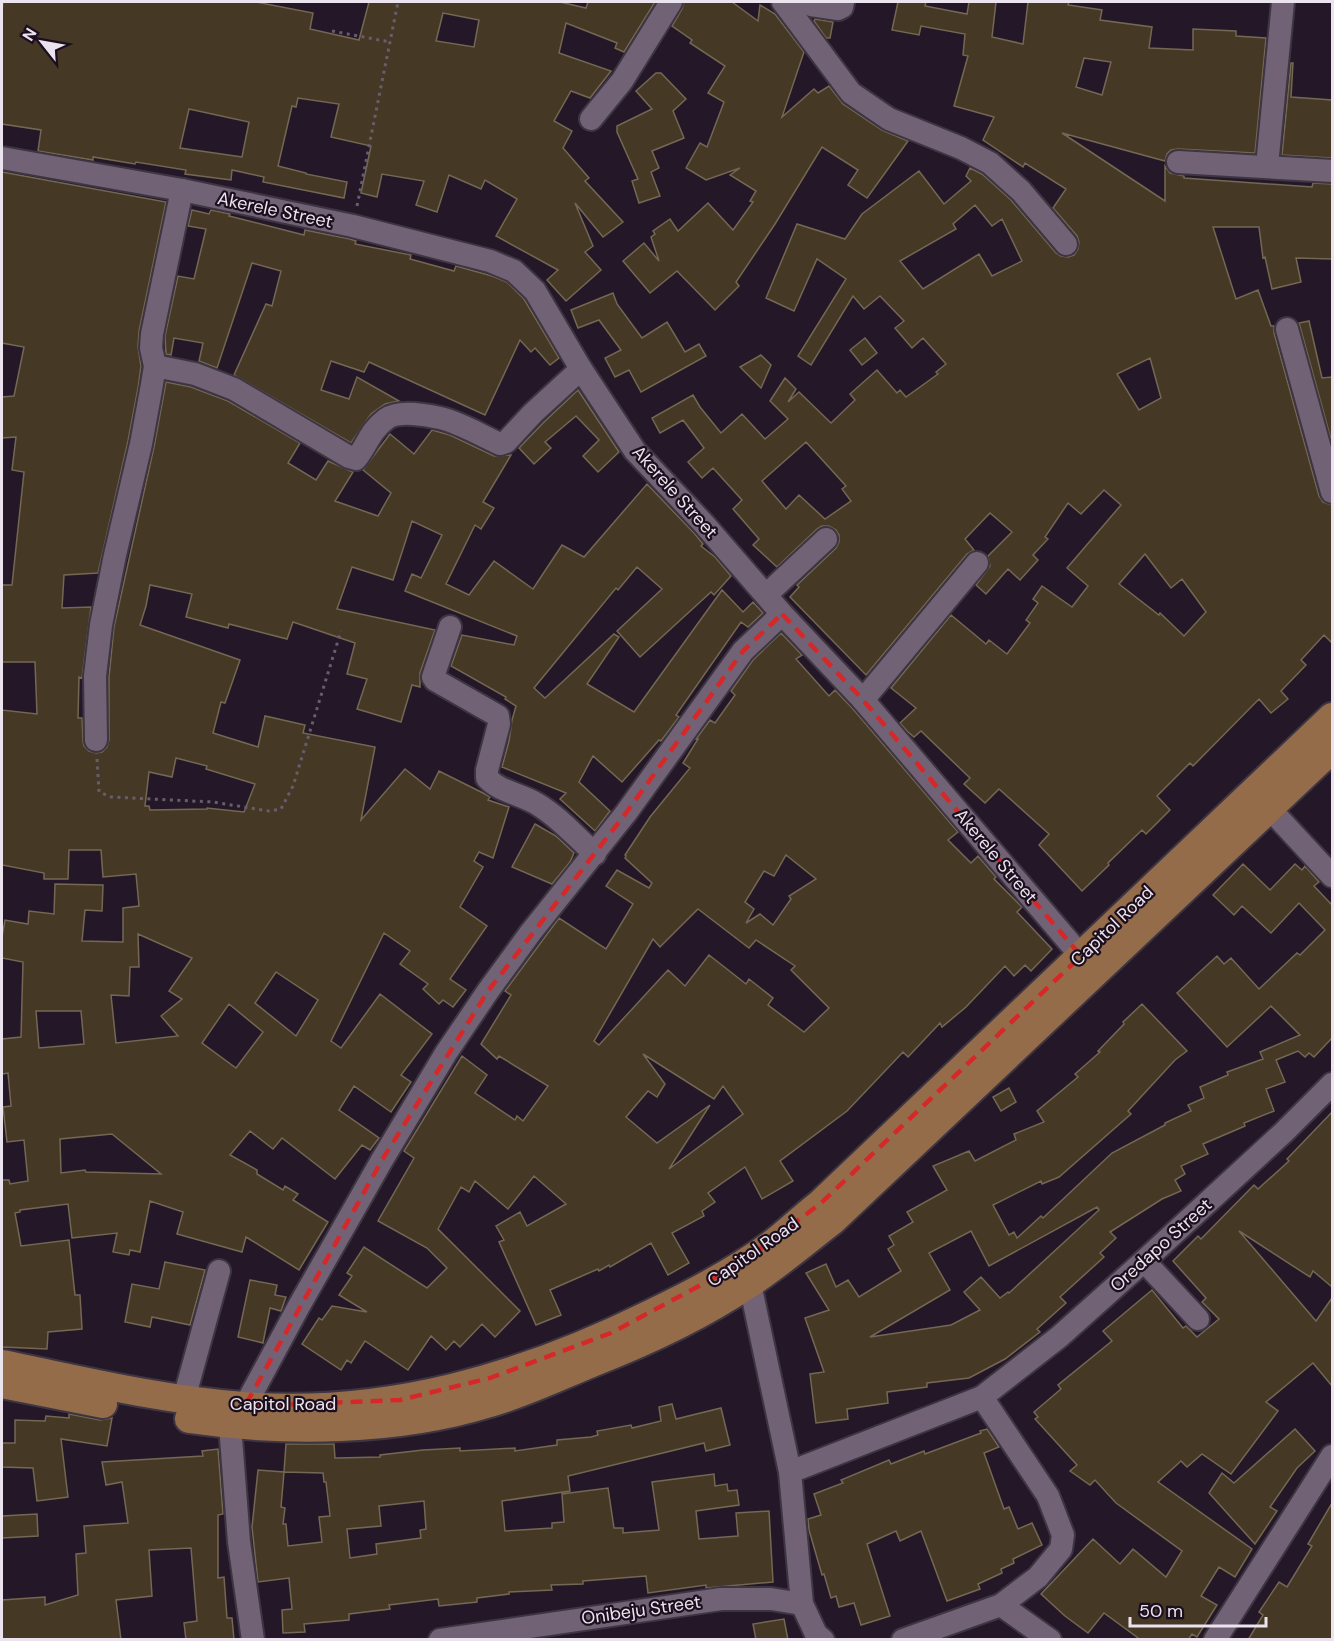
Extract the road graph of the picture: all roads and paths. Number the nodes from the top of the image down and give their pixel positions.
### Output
1 (398, 2) edge
2 (671, 2) edge
3 (783, 2) edge
4 (808, 2) edge
5 (843, 2) edge
6 (1282, 2) edge
7 (332, 31) dead end
8 (390, 42) junction
9 (591, 119) dead end
10 (2, 158) edge
11 (1178, 162) dead end
12 (1267, 166) junction
13 (1332, 171) edge
14 (182, 190) junction
15 (353, 226) junction
16 (1066, 244) dead end
17 (1287, 329) dead end
18 (155, 366) junction
19 (580, 369) junction
20 (1332, 492) edge
21 (826, 539) dead end
22 (977, 563) dead end
23 (766, 595) junction
24 (782, 614) junction
25 (450, 627) dead end
26 (341, 631) dead end
27 (862, 700) junction
28 (1332, 717) edge
29 (96, 740) joint
30 (1332, 749) edge
31 (1261, 800) junction
32 (595, 854) junction
33 (1332, 876) edge
34 (1081, 956) junction
35 (1332, 1084) edge
36 (1144, 1261) junction
37 (219, 1271) dead end
38 (745, 1274) junction
39 (1198, 1319) dead end
40 (2, 1364) edge
41 (2, 1384) edge
42 (982, 1397) junction
43 (184, 1399) junction
44 (238, 1416) junction
45 (1332, 1456) edge
46 (790, 1472) junction
47 (802, 1604) junction
48 (1001, 1605) junction
49 (253, 1640) edge
50 (440, 1640) edge
51 (823, 1640) edge
52 (903, 1640) edge
53 (1050, 1640) edge
54 (1215, 1640) edge

1 - 8 path
2 - 9 street
3 - 16 street
4 - 5 street
6 - 12 street
7 - 8 path
8 - 15 path
10 - 14 street, Akerele Street
11 - 12 street
12 - 13 street
14 - 15 street, Akerele Street
14 - 18 street
15 - 19 street, Akerele Street
17 - 20 street
18 - 19 street
18 - 29 street
19 - 23 street, Akerele Street
21 - 23 street
22 - 27 street
23 - 24 street, Akerele Street
24 - 27 street, Akerele Street
24 - 32 street
25 - 32 street
26 - 29 path
27 - 34 street, Akerele Street
28 - 31 main road, Capitol Road
30 - 31 main road, Capitol Road
31 - 33 street
31 - 34 main road, Capitol Road
31 - 38 main road, Capitol Road
32 - 44 street
34 - 38 main road, Capitol Road
35 - 36 street, Oredapo Street
36 - 39 street
36 - 42 street, Oredapo Street
37 - 43 street
38 - 44 main road, Capitol Road
38 - 46 street
40 - 43 main road, Capitol Road
41 - 44 main road, Capitol Road
42 - 46 street, Oredapo Street
42 - 48 street
43 - 44 main road, Capitol Road
44 - 49 street
45 - 54 street
46 - 47 street
47 - 50 street, Onibeju Street
47 - 51 street
48 - 52 street
48 - 53 street

